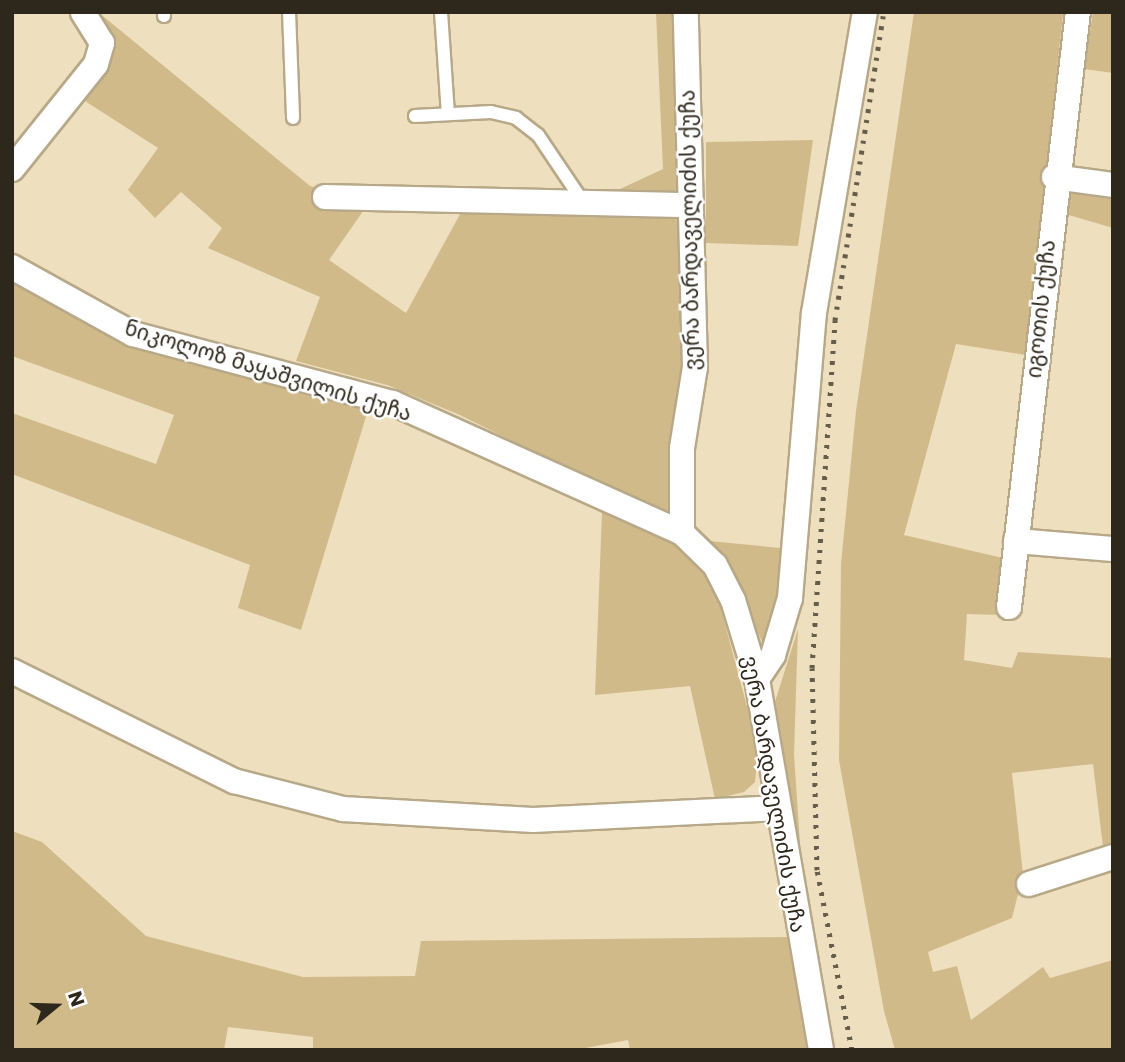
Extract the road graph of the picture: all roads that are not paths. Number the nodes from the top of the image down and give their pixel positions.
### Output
1 (83, 12) edge
2 (289, 12) edge
3 (441, 12) edge
4 (686, 12) edge
5 (865, 12) edge
6 (1078, 12) edge
7 (447, 114) junction
8 (415, 116) dead end
9 (293, 118) dead end
10 (12, 169) edge
11 (1055, 177) junction
12 (1113, 185) edge
13 (326, 197) dead end
14 (583, 203) junction
15 (691, 205) junction
16 (12, 267) edge
17 (682, 533) junction
18 (1016, 541) junction
19 (1113, 549) edge
20 (1009, 607) dead end
21 (12, 671) edge
22 (757, 679) junction
23 (775, 808) junction
24 (1113, 857) edge
25 (1029, 884) dead end
26 (821, 1050) edge

1 - 10 street
2 - 9 lane
3 - 7 lane
4 - 15 street, ვერა ბარდაველიძის ქუჩა
5 - 22 street
6 - 11 street, იგოთის ქუჩა
7 - 8 lane
7 - 14 lane
11 - 12 street
11 - 18 street, იგოთის ქუჩა
13 - 14 street
14 - 15 street
15 - 17 street, ვერა ბარდაველიძის ქუჩა
16 - 17 street, ნიკოლოზ მაყაშვილის ქუჩა
17 - 22 street, ვერა ბარდაველიძის ქუჩა
18 - 19 street
18 - 20 street, იგოთის ქუჩა
21 - 23 street
22 - 23 street, ვერა ბარდაველიძის ქუჩა
23 - 26 street, ვერა ბარდაველიძის ქუჩა
24 - 25 street

